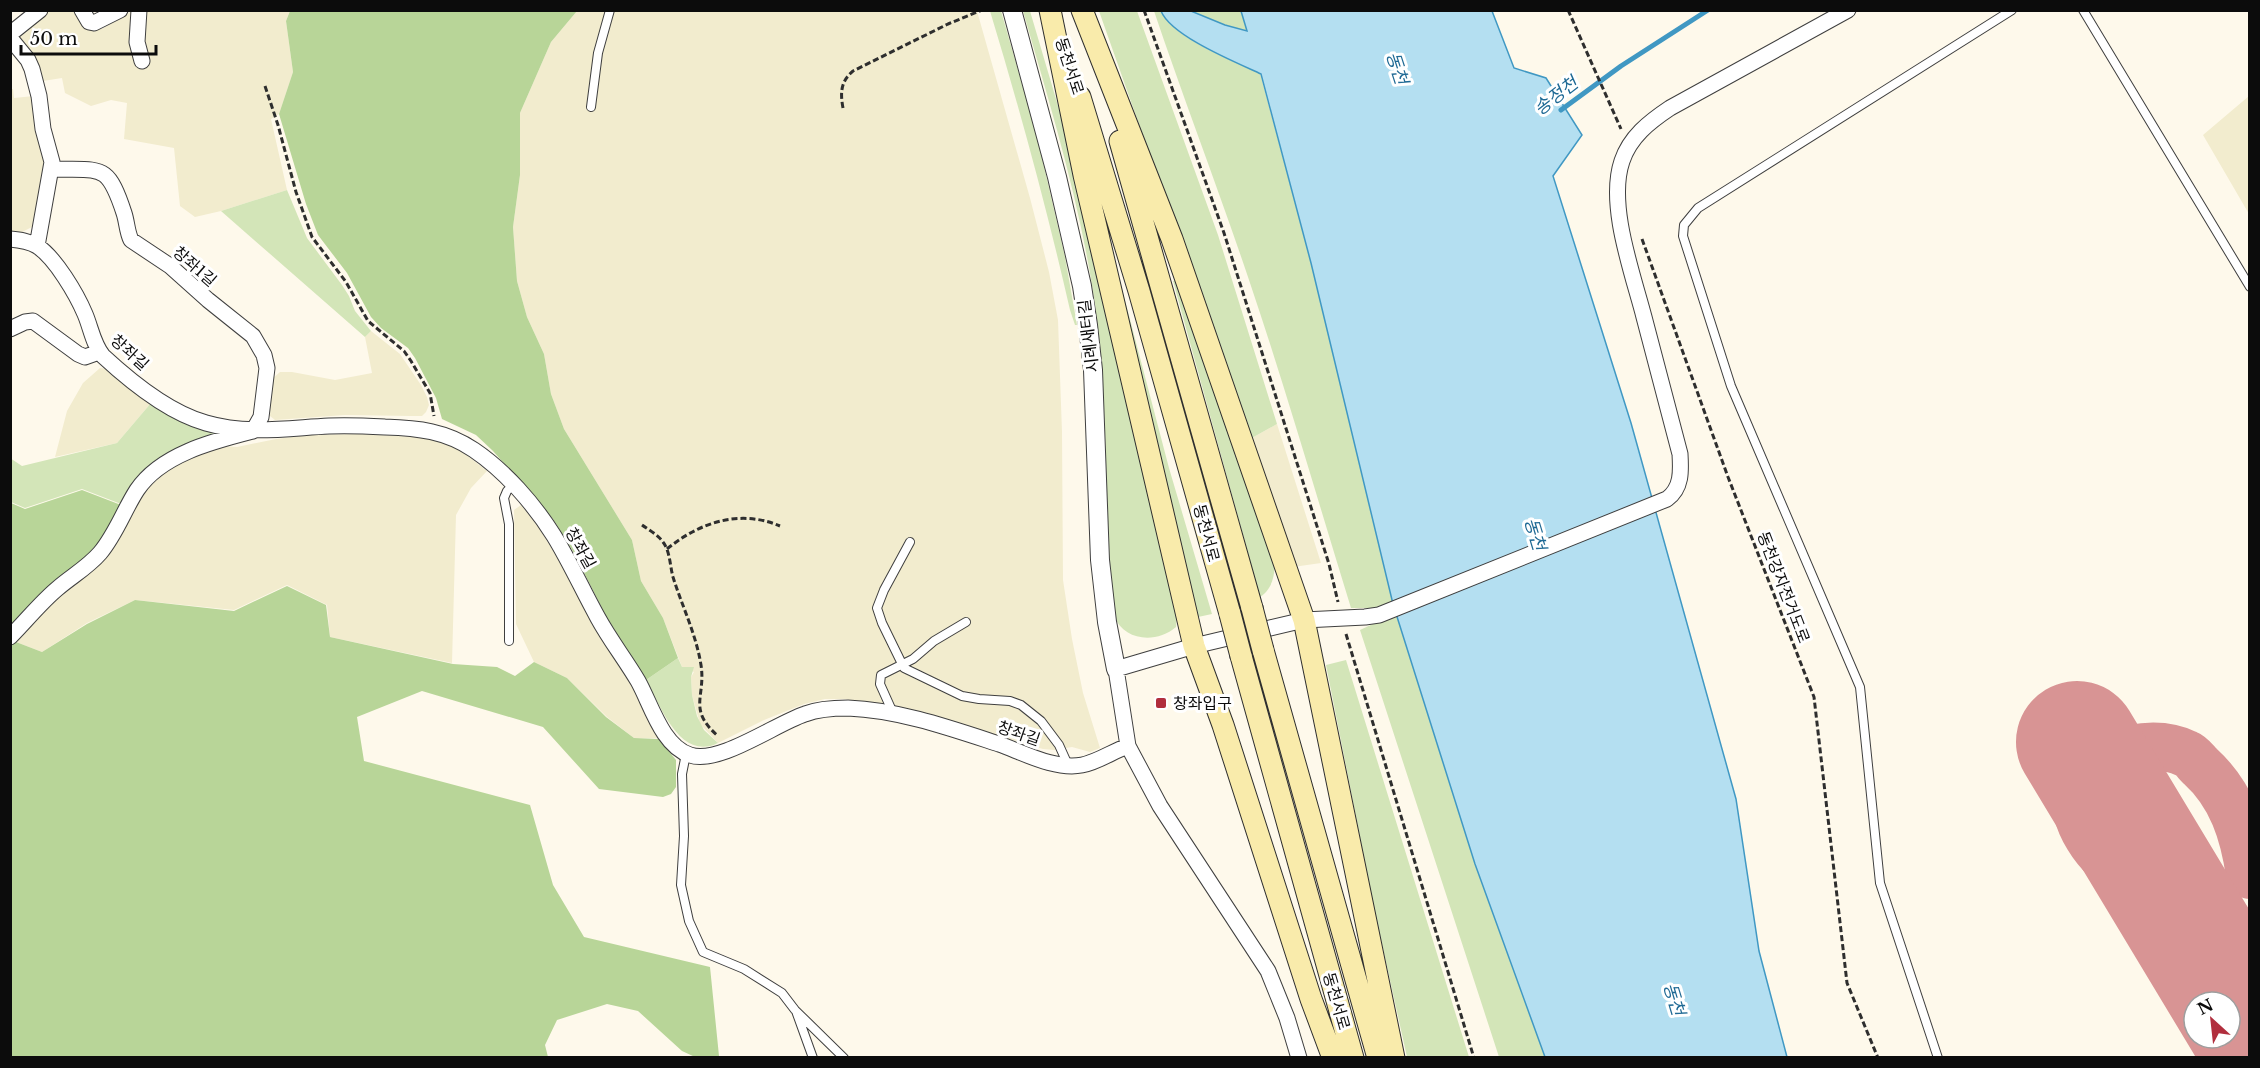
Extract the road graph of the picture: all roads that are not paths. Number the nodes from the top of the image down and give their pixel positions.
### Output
1 (40, 10) edge
2 (82, 10) edge
3 (120, 10) edge
4 (139, 10) edge
5 (610, 10) edge
6 (1012, 10) edge
7 (1051, 10) edge
8 (1081, 10) edge
9 (1848, 10) edge
10 (2012, 10) edge
11 (2083, 10) edge
12 (10, 36) edge
13 (142, 61) dead end
14 (591, 107) dead end
15 (52, 170) junction
16 (10, 239) edge
17 (37, 246) junction
18 (2250, 287) edge
19 (10, 329) edge
20 (99, 352) junction
21 (253, 431) junction
22 (513, 485) junction
23 (910, 542) dead end
24 (1304, 620) junction
25 (966, 622) dead end
26 (10, 637) edge
27 (509, 641) dead end
28 (1194, 646) junction
29 (902, 664) junction
30 (1116, 669) junction
31 (893, 714) junction
32 (1128, 746) junction
33 (686, 754) junction
34 (1068, 765) junction
35 (795, 1010) junction
36 (813, 1058) edge
37 (844, 1058) edge
38 (1299, 1058) edge
39 (1333, 1058) edge
40 (1353, 1058) edge
41 (1378, 1058) edge
42 (1394, 1058) edge
43 (1938, 1058) edge

1 - 12 street
2 - 3 street
4 - 13 street
5 - 14 lane
6 - 30 street, 시례새터길
7 - 28 main road
7 - 40 main road, 동천서로, bridge
8 - 24 main road
8 - 41 main road, 동천서로, bridge
9 - 24 street
10 - 43 lane
11 - 18 lane
12 - 15 street
15 - 17 street
15 - 21 street, 창좌1길
16 - 17 street
17 - 20 street, 창좌길
19 - 20 street
20 - 21 street, 창좌길
21 - 22 street, 창좌길
21 - 26 street
22 - 27 lane
22 - 33 street, 창좌길
23 - 29 lane
24 - 28 street
24 - 42 main road
25 - 29 lane
28 - 30 street
28 - 39 main road
29 - 31 lane
29 - 34 lane
30 - 32 street
31 - 33 street, 창좌길
31 - 34 street, 창좌길
32 - 34 street, 창좌길
32 - 38 street
33 - 35 lane
35 - 36 lane
35 - 37 lane

